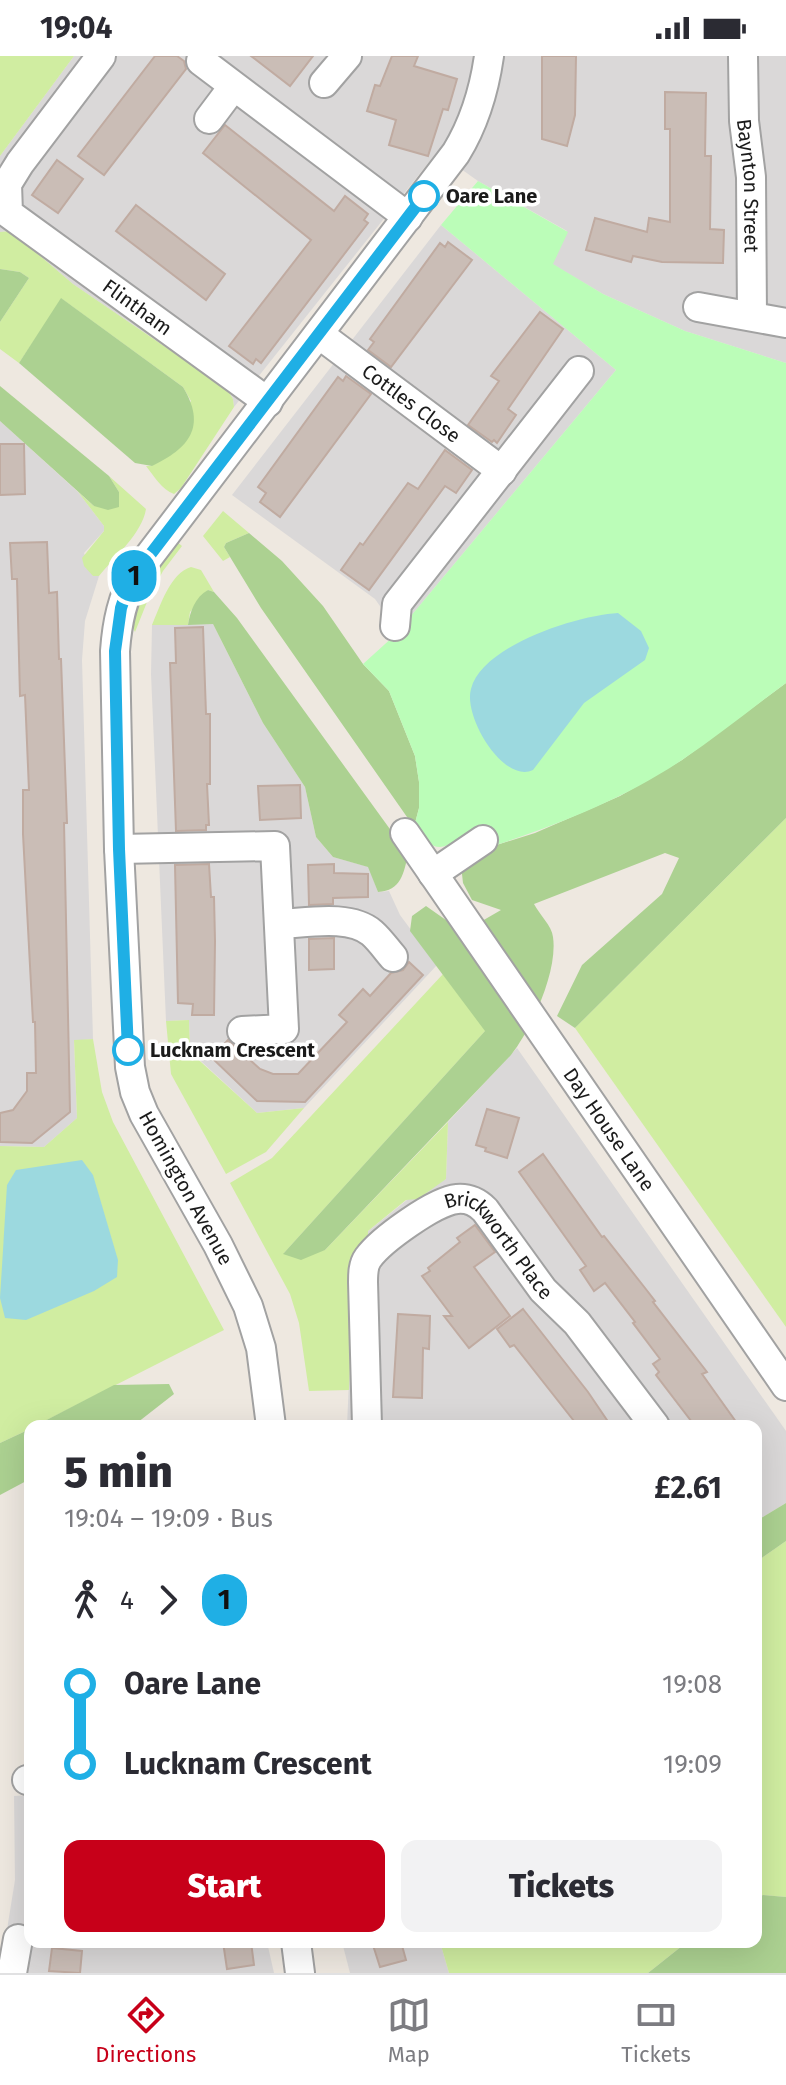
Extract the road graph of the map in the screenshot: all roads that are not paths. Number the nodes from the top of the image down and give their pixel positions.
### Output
1 (101, 56) edge
2 (347, 56) edge
3 (489, 56) edge
4 (743, 56) edge
5 (201, 61) dead end
6 (324, 83) dead end
7 (233, 87) junction
8 (209, 119) dead end
9 (4, 214) edge
10 (408, 217) junction
11 (698, 307) dead end
12 (752, 316) junction
13 (786, 323) edge
14 (320, 335) junction
15 (579, 371) dead end
16 (268, 402) junction
17 (502, 471) junction
18 (395, 626) dead end
19 (405, 833) dead end
20 (483, 840) dead end
21 (119, 849) junction
22 (433, 874) junction
23 (279, 924) junction
24 (393, 957) dead end
25 (242, 1031) dead end
26 (786, 1386) edge
27 (270, 1420) edge
28 (367, 1420) edge
29 (650, 1420) edge
30 (18, 1939) dead end
31 (297, 1948) edge
32 (12, 1973) edge
33 (300, 1973) edge

1 - 9 street, Flintham
2 - 6 street
3 - 10 street, Homington Avenue
4 - 12 street, Baynton Street
5 - 7 street
7 - 8 street
7 - 10 street
9 - 16 street, Flintham
10 - 14 street, Homington Avenue
11 - 12 street
12 - 13 street
14 - 16 street, Homington Avenue
14 - 17 street, Cottles Close
15 - 17 street
16 - 21 street, Homington Avenue
17 - 18 street
19 - 22 street, Day House Lane
20 - 22 street
21 - 23 street
21 - 27 street, Homington Avenue
22 - 26 street, Day House Lane
23 - 24 street
23 - 25 street
28 - 29 street, Brickworth Place
30 - 32 street
31 - 33 street

